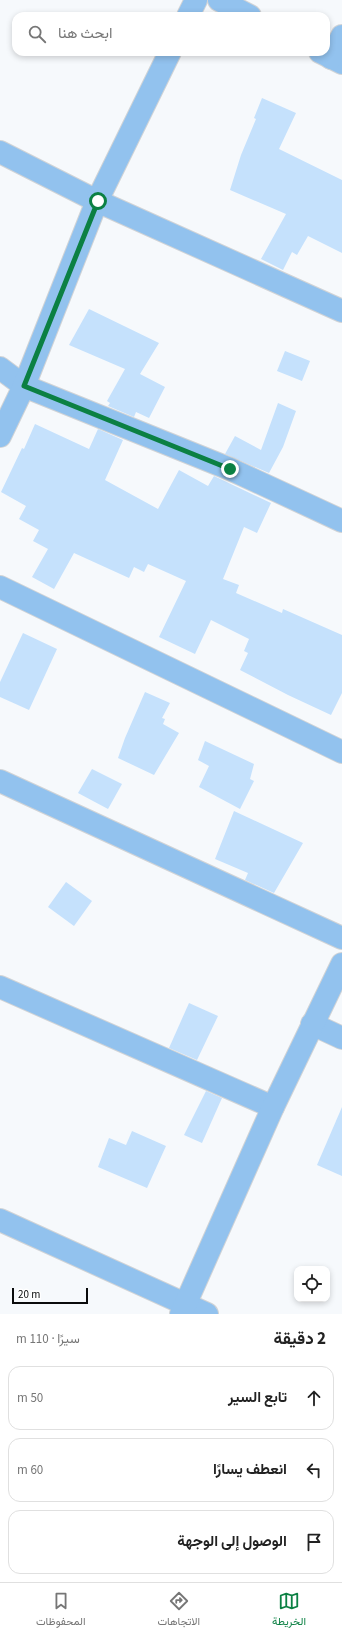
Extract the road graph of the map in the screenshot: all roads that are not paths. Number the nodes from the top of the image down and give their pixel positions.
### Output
1 (196, 0) edge
2 (219, 0) edge
3 (190, 12) edge
4 (242, 12) edge
5 (342, 36) edge
6 (168, 56) edge
7 (331, 57) edge
8 (0, 152) edge
9 (98, 201) junction
10 (342, 311) edge
11 (0, 368) edge
12 (24, 386) junction
13 (0, 436) edge
14 (342, 522) edge
15 (0, 587) edge
16 (342, 752) edge
17 (0, 781) edge
18 (342, 938) edge
19 (342, 964) edge
20 (0, 987) edge
21 (312, 1024) junction
22 (342, 1038) edge
23 (273, 1107) junction
24 (0, 1220) edge
25 (183, 1309) edge
26 (207, 1314) edge

1 - 3 street
2 - 4 street
5 - 7 street
6 - 9 street
8 - 9 street
9 - 10 street
9 - 12 street
11 - 12 street
12 - 13 street
12 - 14 street
15 - 16 street
17 - 18 street
19 - 21 street
20 - 23 street
21 - 22 street
21 - 23 street
23 - 25 street
24 - 25 street
25 - 26 street

